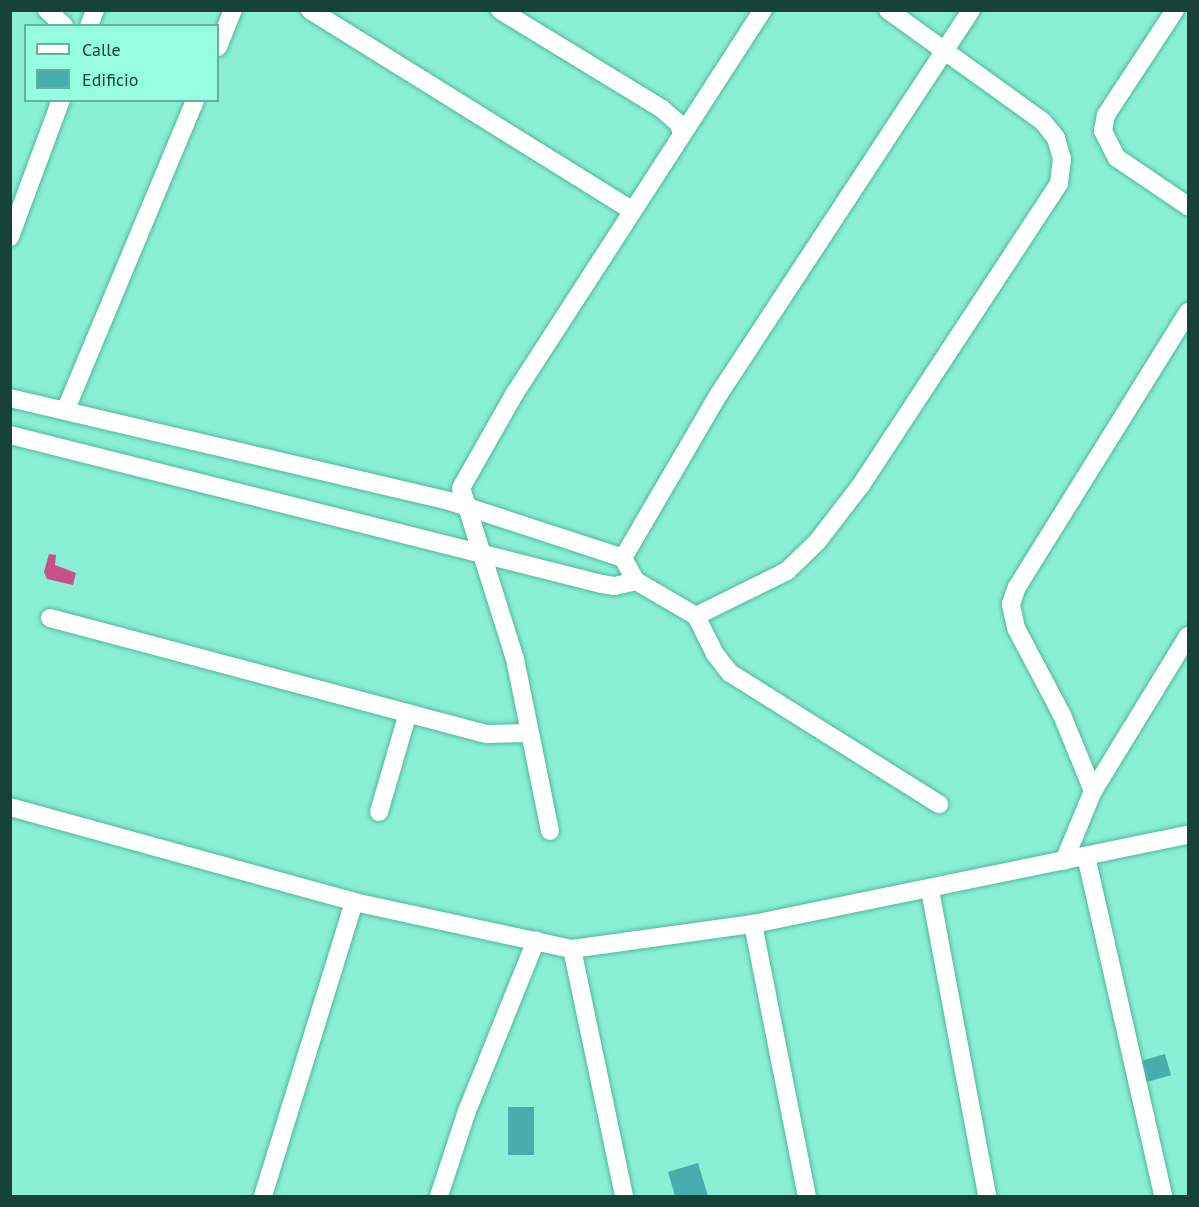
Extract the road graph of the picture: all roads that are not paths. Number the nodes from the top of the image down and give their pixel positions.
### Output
1 (47, 10) edge
2 (233, 10) edge
3 (310, 10) edge
4 (501, 10) edge
5 (763, 10) edge
6 (888, 10) edge
7 (971, 10) edge
8 (1175, 10) edge
9 (62, 24) edge
10 (219, 45) edge
11 (947, 49) junction
12 (60, 102) edge
13 (194, 102) edge
14 (682, 134) junction
15 (1188, 206) edge
16 (631, 210) junction
17 (10, 237) edge
18 (1188, 312) edge
19 (10, 398) edge
20 (66, 409) junction
21 (10, 435) edge
22 (463, 505) junction
23 (484, 554) junction
24 (623, 558) junction
25 (636, 580) junction
26 (696, 616) junction
27 (50, 618) dead end
28 (1188, 636) edge
29 (408, 713) junction
30 (528, 733) junction
31 (1093, 791) junction
32 (939, 804) dead end
33 (10, 807) edge
34 (379, 812) dead end
35 (550, 831) dead end
36 (1188, 836) edge
37 (1086, 856) junction
38 (1064, 861) junction
39 (930, 890) junction
40 (354, 902) junction
41 (753, 924) junction
42 (536, 940) junction
43 (573, 949) junction
44 (263, 1197) edge
45 (439, 1197) edge
46 (624, 1197) edge
47 (807, 1197) edge
48 (987, 1197) edge
49 (1163, 1197) edge

1 - 9 street
2 - 10 street
3 - 16 street
4 - 14 street
5 - 14 street
6 - 11 street
7 - 11 street
8 - 15 street
11 - 24 street
11 - 26 street
12 - 17 street
13 - 20 street
14 - 16 street
16 - 22 street
18 - 31 street
19 - 20 street
20 - 22 street
21 - 23 street
22 - 23 street
22 - 24 street
23 - 25 street
23 - 30 street
24 - 25 street
25 - 26 street
26 - 32 street
27 - 29 street
28 - 31 street
29 - 30 street
29 - 34 street
30 - 35 street
31 - 38 street
33 - 40 street
36 - 37 street
37 - 38 street
37 - 49 street
38 - 39 street
39 - 41 street
39 - 48 street
40 - 42 street
40 - 44 street
41 - 43 street
41 - 47 street
42 - 43 street
42 - 45 street
43 - 46 street

